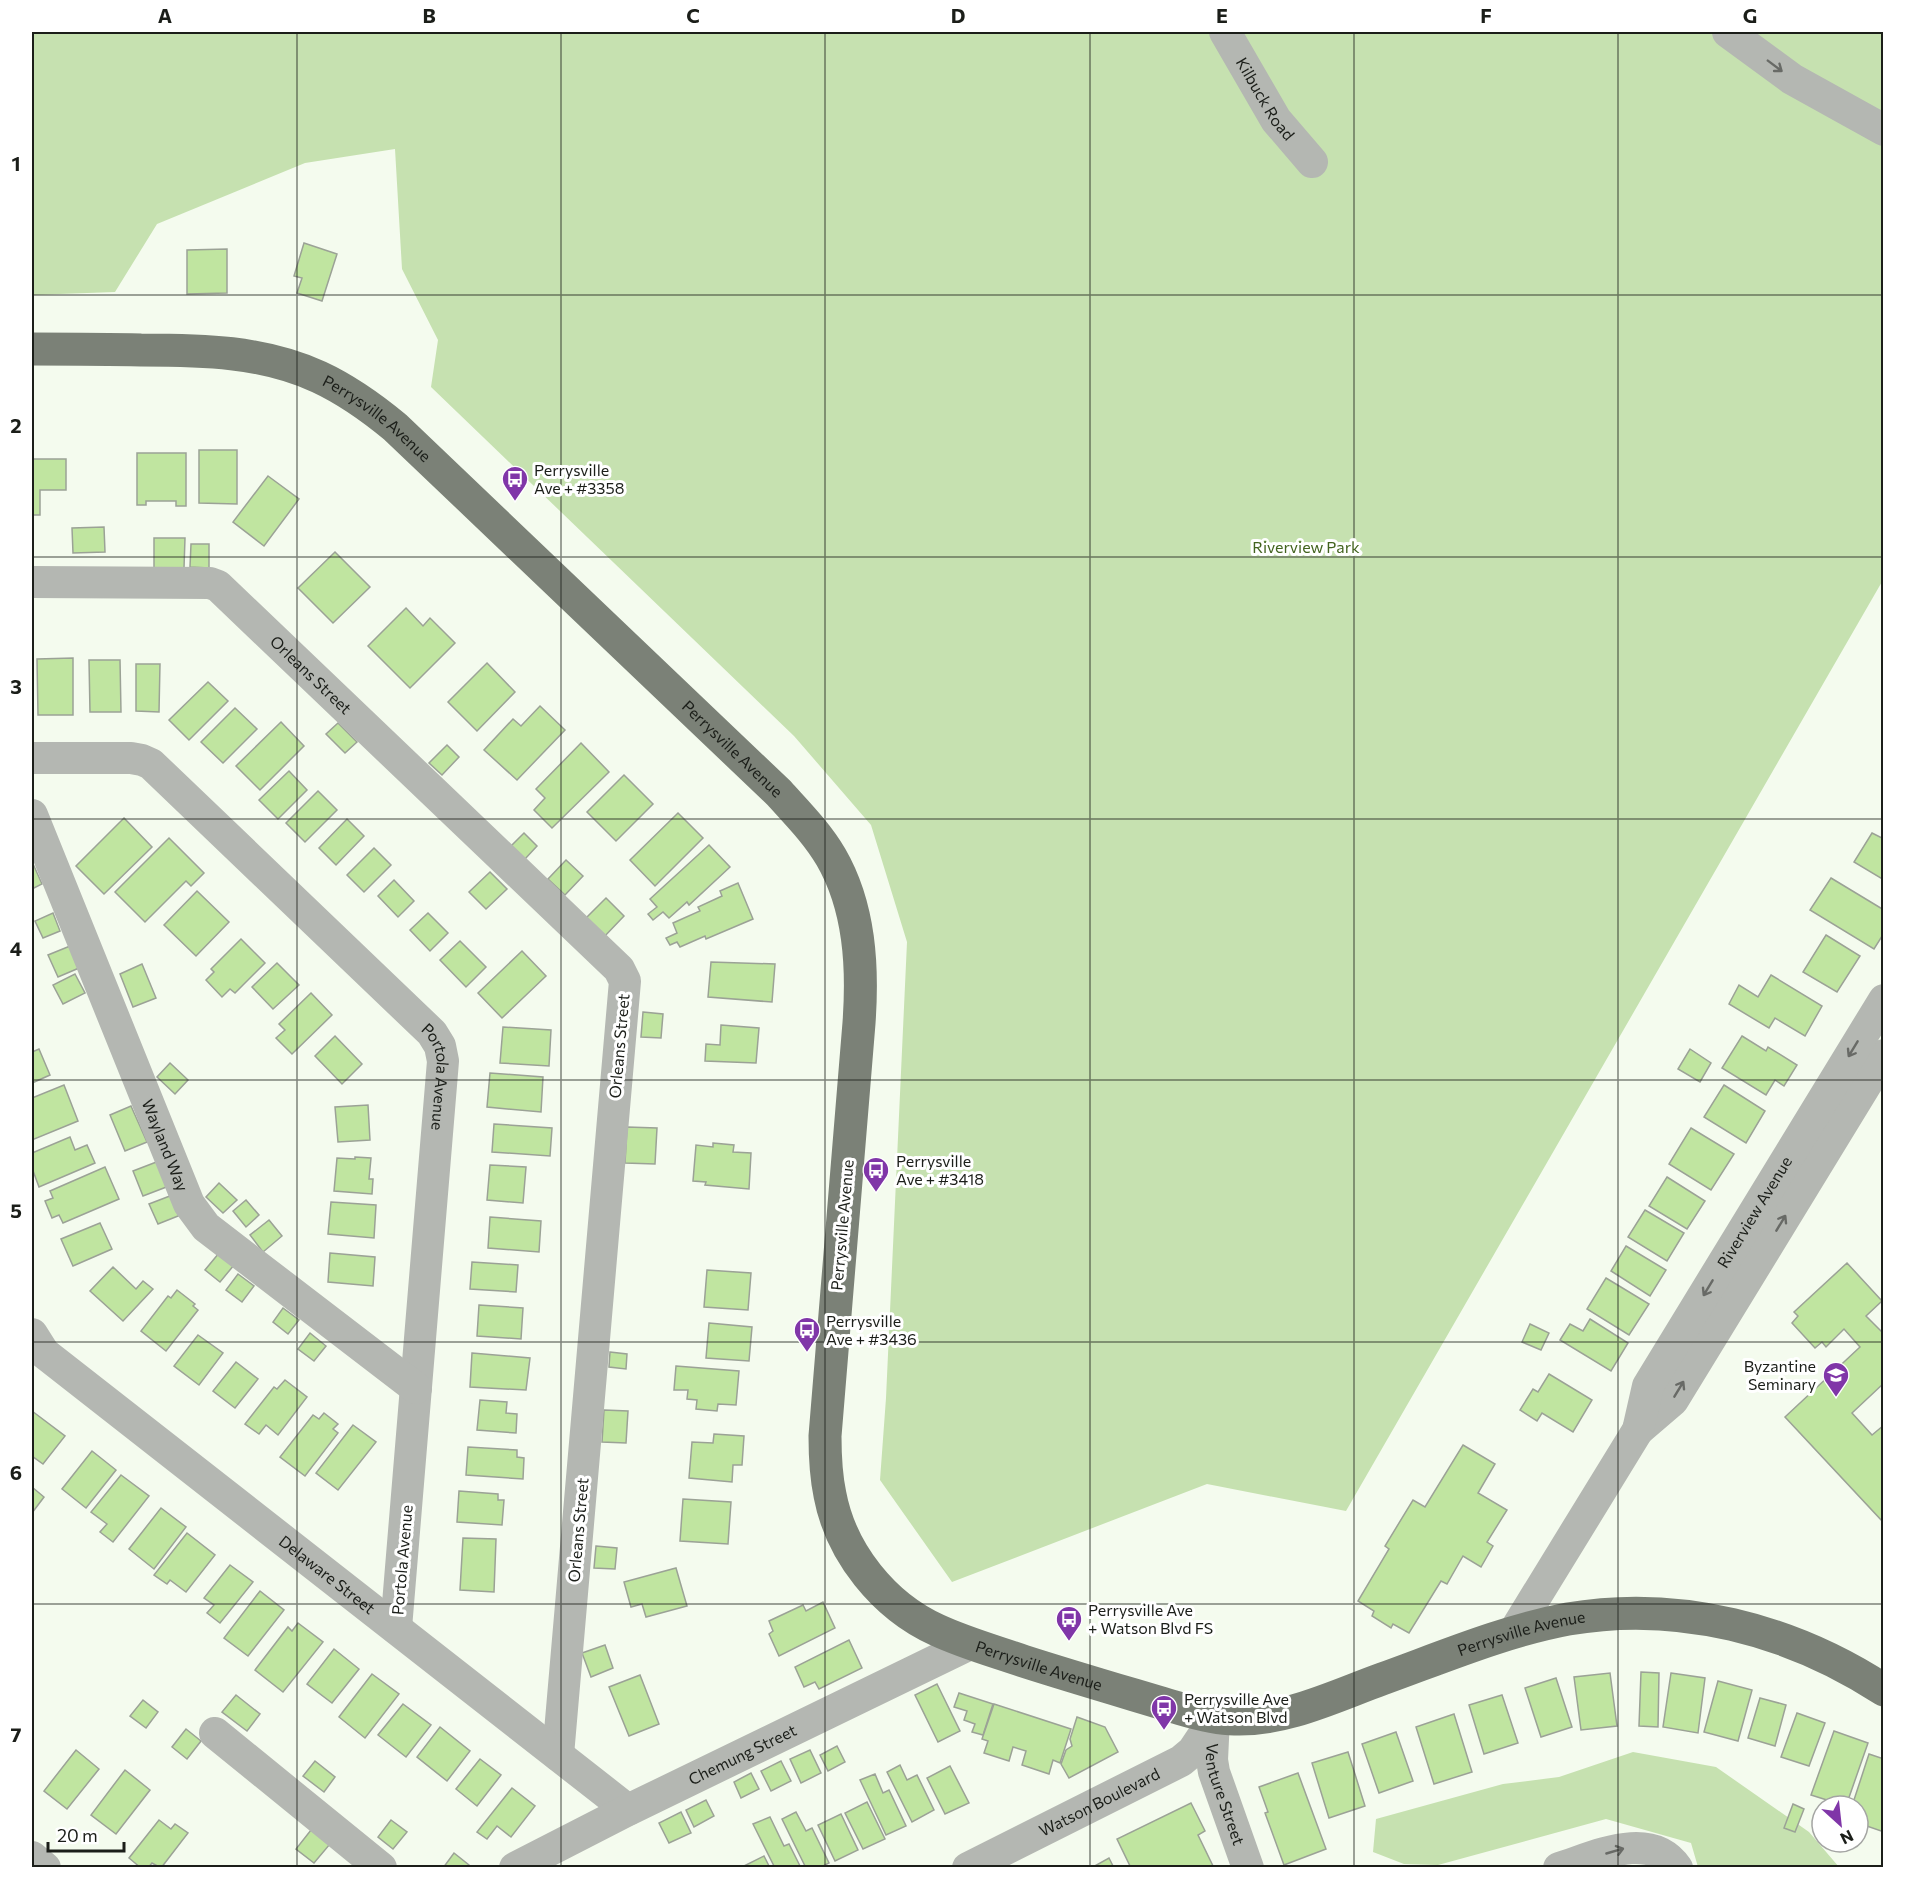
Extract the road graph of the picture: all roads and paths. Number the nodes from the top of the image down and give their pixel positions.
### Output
1 (1225, 32) edge
2 (1728, 32) edge
3 (1884, 130) edge
4 (1312, 162) dead end
5 (32, 349) edge
6 (32, 582) edge
7 (32, 758) edge
8 (32, 815) edge
9 (1884, 999) edge
10 (1884, 1055) edge
11 (32, 1335) edge
12 (416, 1388) junction
13 (1638, 1430) junction
14 (396, 1628) junction
15 (1514, 1632) junction
16 (970, 1644) junction
17 (1884, 1690) edge
18 (1215, 1718) junction
19 (215, 1733) dead end
20 (558, 1755) junction
21 (628, 1810) junction
22 (32, 1857) edge
23 (45, 1868) edge
24 (381, 1868) edge
25 (515, 1868) edge
26 (968, 1868) edge
27 (1248, 1868) edge
28 (1559, 1868) edge
29 (1677, 1868) edge

1 - 4 street, Kilbuck Road
2 -> 3 street
5 - 16 main road, Perrysville Avenue
6 - 20 street, Orleans Street
7 - 12 street, Portola Avenue
8 - 12 street, Wayland Way
9 -> 13 street, Riverview Avenue
13 -> 10 street, Riverview Avenue
11 - 14 street, Delaware Street
12 - 14 street, Portola Avenue
13 - 15 street, Riverview Avenue
14 - 20 street, Delaware Street
15 - 17 main road, Perrysville Avenue
15 - 18 main road, Perrysville Avenue
16 - 18 main road, Perrysville Avenue
16 - 21 street, Chemung Street
18 - 26 street, Watson Boulevard
18 - 27 street, Venture Street
19 - 24 street
20 - 21 street, Delaware Street
21 - 25 street, Chemung Street
22 - 23 street
28 -> 29 street

